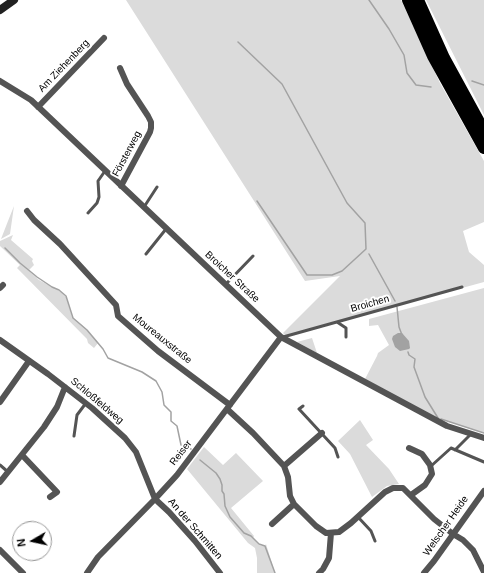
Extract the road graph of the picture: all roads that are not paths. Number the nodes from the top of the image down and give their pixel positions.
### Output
1 (14, 0) edge
2 (408, 0) edge
3 (418, 0) edge
4 (0, 10) edge
5 (104, 38) dead end
6 (120, 68) dead end
7 (0, 81) edge
8 (38, 107) junction
9 (484, 131) edge
10 (484, 148) edge
11 (105, 171) junction
12 (121, 186) junction
13 (157, 188) dead end
14 (144, 207) junction
15 (27, 211) dead end
16 (88, 213) dead end
17 (166, 228) junction
18 (146, 254) dead end
19 (253, 256) dead end
20 (226, 284) junction
21 (462, 287) dead end
22 (336, 322) junction
23 (281, 337) junction
24 (346, 337) dead end
25 (0, 340) edge
26 (29, 361) junction
27 (65, 387) junction
28 (0, 402) edge
29 (86, 403) junction
30 (303, 406) dead end
31 (229, 407) junction
32 (322, 433) junction
33 (471, 434) junction
34 (74, 436) dead end
35 (484, 438) edge
36 (410, 448) dead end
37 (455, 450) junction
38 (22, 455) junction
39 (338, 457) dead end
40 (484, 462) edge
41 (0, 465) edge
42 (284, 466) junction
43 (430, 466) junction
44 (8, 472) junction
45 (0, 482) edge
46 (484, 491) edge
47 (411, 495) junction
48 (50, 497) dead end
49 (155, 499) junction
50 (294, 504) junction
51 (358, 517) junction
52 (272, 524) dead end
53 (331, 533) junction
54 (453, 534) junction
55 (375, 541) dead end
56 (0, 550) edge
57 (484, 572) edge
58 (23, 573) edge
59 (87, 573) edge
60 (220, 573) edge
61 (319, 573) edge
62 (424, 573) edge

1 - 4 main road
2 - 10 highway
3 - 9 highway
5 - 8 street, Am Ziehenberg
6 - 12 street, Försterweg
7 - 8 street, Broicher Straße
8 - 11 street, Broicher Straße
11 - 12 street, Broicher Straße
11 - 16 lane
12 - 14 street, Broicher Straße
13 - 14 lane
14 - 17 street, Broicher Straße
15 - 31 street, Moureauxstraße
17 - 18 lane
17 - 20 street, Broicher Straße
19 - 20 lane
20 - 23 street, Broicher Straße
21 - 22 lane, Broichen
22 - 23 lane, Broichen
22 - 24 lane
23 - 31 street, Reiser
23 - 33 street, Broicher Straße
25 - 26 street, Schloßfeldweg
26 - 27 street, Schloßfeldweg
26 - 28 street
27 - 29 street, Schloßfeldweg
27 - 38 street
29 - 34 lane
29 - 49 street, Schloßfeldweg
30 - 32 lane
31 - 42 street, Moureauxstraße
31 - 49 street, Reiser
32 - 39 lane
32 - 42 street
33 - 35 street, Broicher Straße
33 - 37 lane
36 - 43 street
37 - 40 lane
37 - 43 lane
38 - 44 street
38 - 48 street
41 - 44 lane
42 - 50 street
43 - 47 street
44 - 45 street
46 - 54 street, Welscher Heide
47 - 51 street
47 - 54 street
49 - 59 street, Reiser
49 - 60 street, An der Schmitten
50 - 52 street
50 - 53 street
51 - 53 street
51 - 55 lane
53 - 61 street
54 - 57 street
54 - 62 street, Welscher Heide
56 - 58 street

